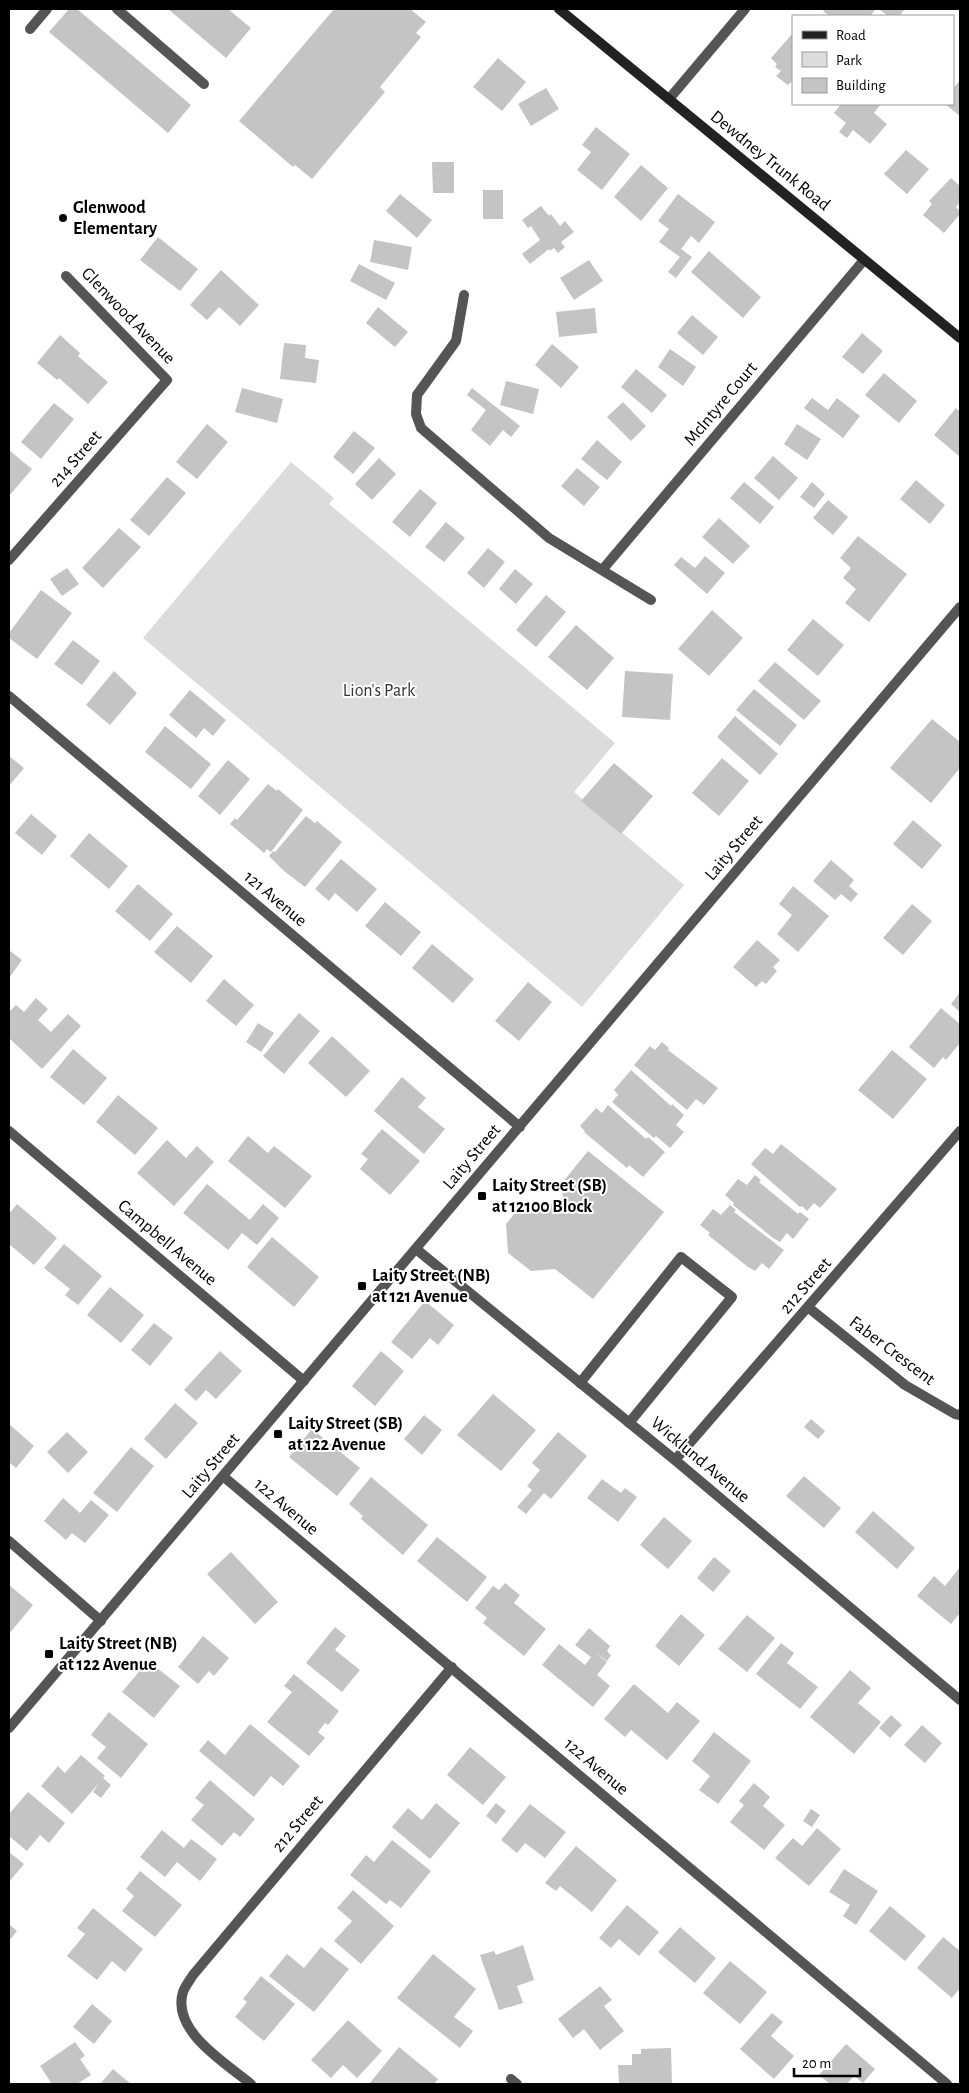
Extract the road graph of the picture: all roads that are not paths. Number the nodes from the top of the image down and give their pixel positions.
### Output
1 (47, 9) edge
2 (117, 9) edge
3 (559, 9) edge
4 (745, 9) edge
5 (30, 29) dead end
6 (204, 84) dead end
7 (669, 99) junction
8 (864, 260) junction
9 (66, 276) dead end
10 (464, 295) dead end
11 (960, 338) edge
12 (167, 380) joint
13 (9, 560) edge
14 (603, 569) junction
15 (651, 600) dead end
16 (960, 607) edge
17 (9, 696) edge
18 (520, 1126) junction
19 (9, 1131) edge
20 (960, 1131) edge
21 (416, 1249) junction
22 (808, 1308) junction
23 (304, 1381) junction
24 (580, 1383) junction
25 (960, 1415) edge
26 (629, 1423) junction
27 (675, 1460) junction
28 (224, 1476) junction
29 (9, 1541) edge
30 (101, 1621) junction
31 (452, 1667) junction
32 (960, 1700) edge
33 (9, 1728) edge
34 (251, 2084) edge
35 (947, 2084) edge

1 - 5 street
2 - 6 street
3 - 7 main road, Dewdney Trunk Road
4 - 7 street
7 - 8 main road, Dewdney Trunk Road
8 - 11 main road, Dewdney Trunk Road
8 - 14 street, McIntyre Court
9 - 12 street, Glenwood Avenue
10 - 14 street
12 - 13 street, 214 Street
14 - 15 street
16 - 18 street, Laity Street
17 - 18 street, 121 Avenue
18 - 21 street, Laity Street
19 - 23 street, Campbell Avenue
20 - 22 street, 212 Street
21 - 23 street, Laity Street
21 - 24 street, Wicklund Avenue
22 - 25 street, Faber Crescent
22 - 27 street, 212 Street
23 - 28 street, Laity Street
24 - 26 street, Wicklund Avenue
24 - 26 street
26 - 27 street, Wicklund Avenue
27 - 32 street, Wicklund Avenue
28 - 30 street, Laity Street
28 - 31 street, 122 Avenue
29 - 30 street
30 - 33 street, Laity Street
31 - 34 street, 212 Street
31 - 35 street, 122 Avenue

